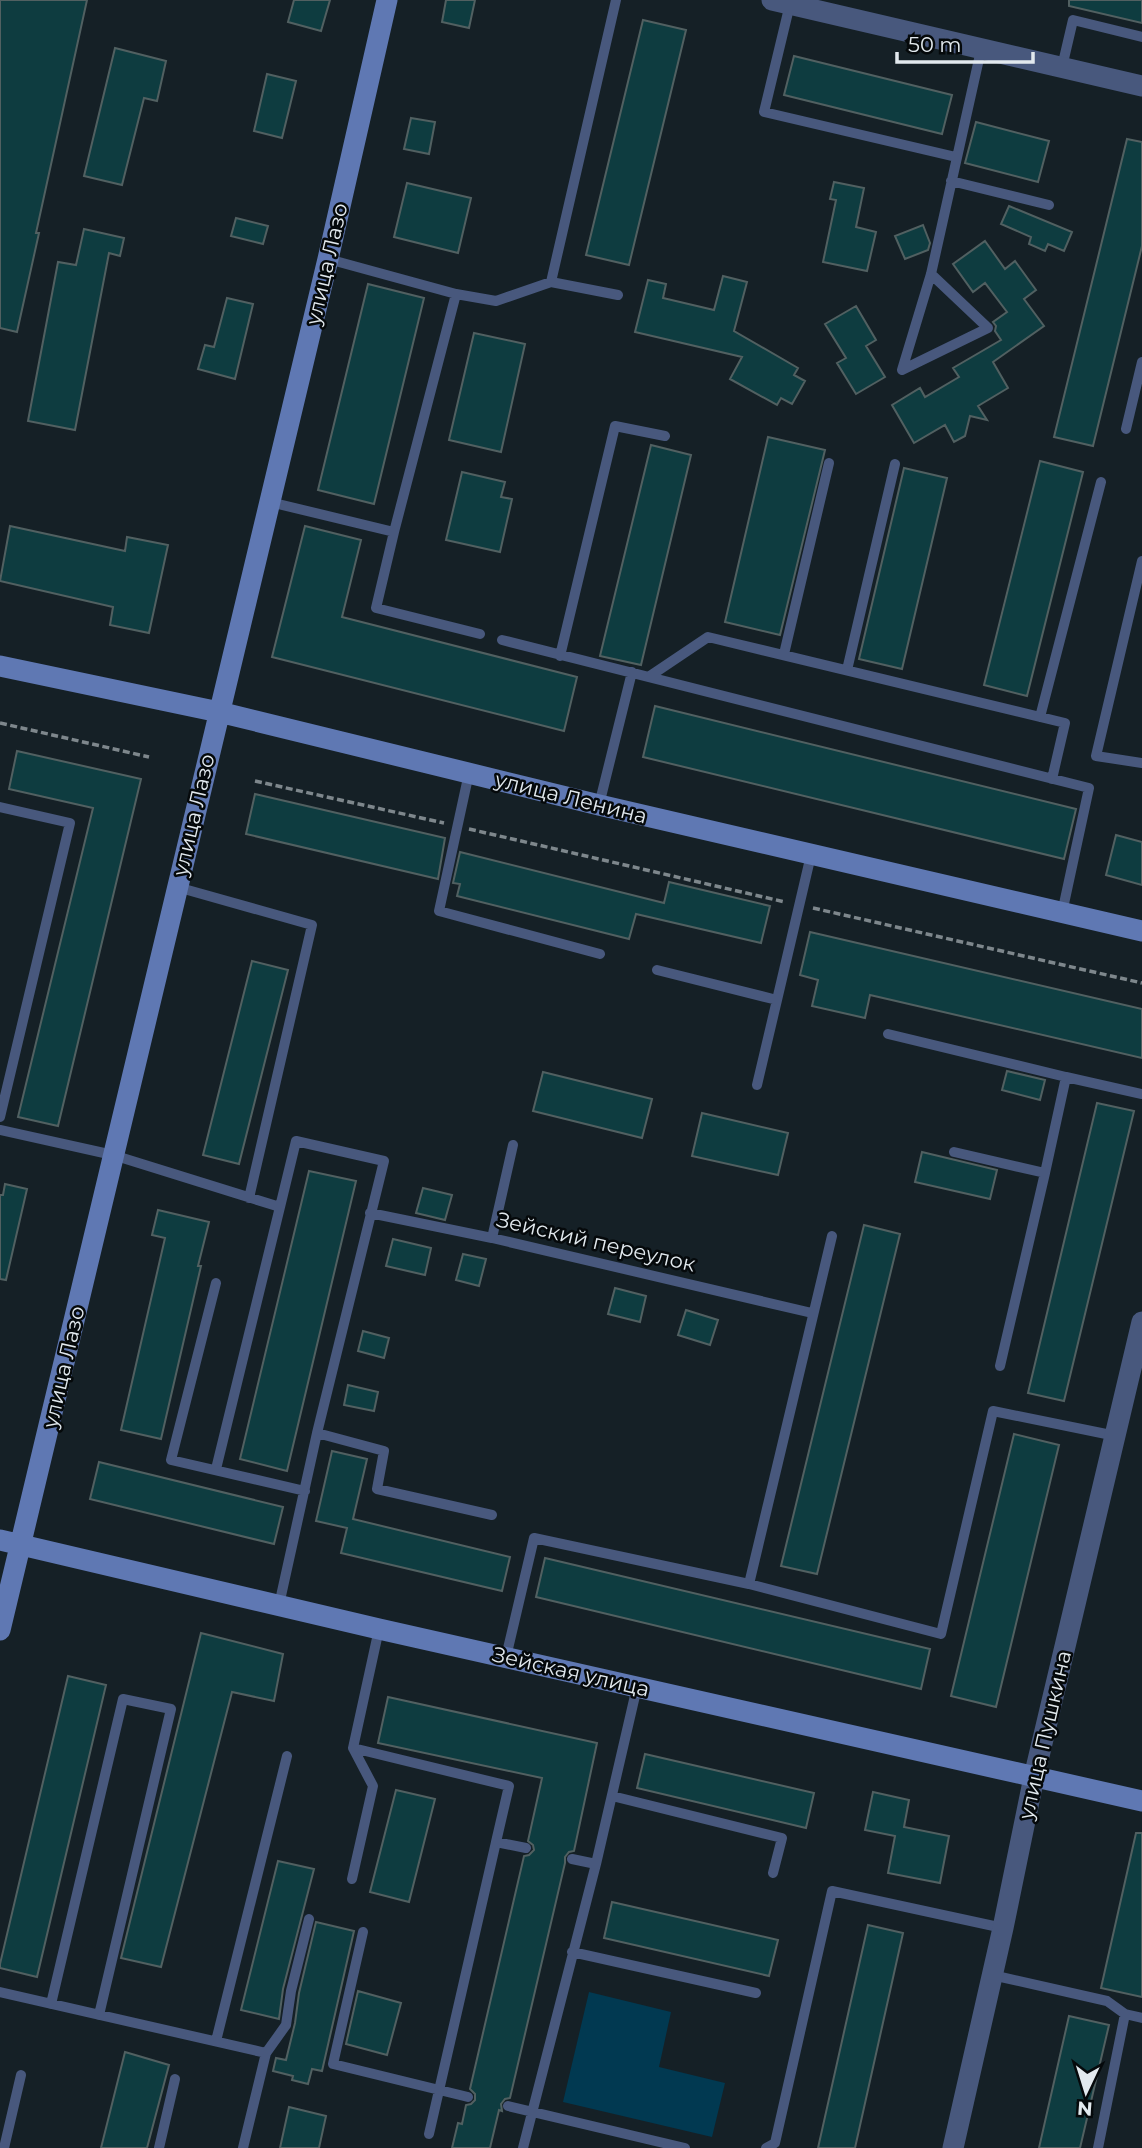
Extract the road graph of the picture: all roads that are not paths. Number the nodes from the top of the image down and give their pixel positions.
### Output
1 (387, 0) edge
2 (616, 0) edge
3 (781, 2) edge
4 (1142, 37) edge
5 (981, 50) junction
6 (1062, 67) junction
7 (1142, 86) edge
8 (956, 157) junction
9 (951, 181) junction
10 (1049, 205) dead end
11 (328, 259) junction
12 (931, 274) junction
13 (551, 282) junction
14 (456, 293) junction
15 (618, 295) dead end
16 (1142, 362) edge
17 (1126, 429) dead end
18 (664, 436) dead end
19 (829, 463) dead end
20 (895, 464) dead end
21 (1101, 482) dead end
22 (270, 502) junction
23 (394, 532) junction
24 (1142, 561) edge
25 (480, 634) dead end
26 (502, 640) dead end
27 (784, 654) junction
28 (560, 656) junction
29 (0, 666) edge
30 (847, 670) junction
31 (632, 672) junction
32 (650, 676) junction
33 (219, 712) junction
34 (1040, 717) junction
35 (1142, 763) edge
36 (468, 774) junction
37 (1052, 779) junction
38 (599, 806) junction
39 (0, 807) edge
40 (811, 855) junction
41 (177, 887) junction
42 (1062, 913) junction
43 (1142, 931) edge
44 (600, 954) dead end
45 (657, 970) dead end
46 (777, 1000) junction
47 (888, 1034) dead end
48 (1066, 1077) junction
49 (757, 1084) dead end
50 (1142, 1094) edge
51 (0, 1118) edge
52 (0, 1130) edge
53 (513, 1145) dead end
54 (954, 1152) dead end
55 (113, 1155) junction
56 (1045, 1173) junction
57 (249, 1198) junction
58 (280, 1207) junction
59 (370, 1213) junction
60 (832, 1236) dead end
61 (492, 1238) junction
62 (216, 1283) dead end
63 (812, 1313) junction
64 (1142, 1322) edge
65 (1000, 1366) dead end
66 (317, 1433) junction
67 (1116, 1436) junction
68 (216, 1469) junction
69 (304, 1491) junction
70 (492, 1514) dead end
71 (0, 1540) edge
72 (22, 1545) junction
73 (749, 1584) junction
74 (279, 1605) junction
75 (379, 1629) junction
76 (0, 1630) edge
77 (506, 1657) junction
78 (638, 1687) junction
79 (353, 1748) junction
80 (287, 1756) dead end
81 (1034, 1777) junction
82 (612, 1796) junction
83 (1142, 1801) edge
84 (496, 1842) junction
85 (527, 1848) dead end
86 (572, 1858) dead end
87 (596, 1864) junction
88 (773, 1873) dead end
89 (352, 1879) dead end
90 (309, 1919) dead end
91 (1003, 1928) junction
92 (363, 1932) dead end
93 (572, 1952) junction
94 (992, 1975) junction
95 (0, 1992) edge
96 (756, 1993) dead end
97 (51, 2004) junction
98 (1125, 2014) junction
99 (99, 2015) junction
100 (1142, 2018) edge
101 (216, 2041) junction
102 (266, 2053) junction
103 (20, 2075) dead end
104 (175, 2079) dead end
105 (439, 2090) junction
106 (468, 2097) dead end
107 (508, 2106) dead end
108 (531, 2112) junction
109 (429, 2134) dead end
110 (4, 2148) edge
111 (159, 2148) edge
112 (243, 2148) edge
113 (523, 2148) edge
114 (685, 2148) edge
115 (766, 2148) edge
116 (953, 2148) edge
117 (1098, 2148) edge

1 - 11 street, улица Лазо
2 - 13 lane
3 - 5 street
3 - 8 lane
4 - 6 lane
5 - 6 street
5 - 8 lane
6 - 7 street
8 - 9 lane
9 - 10 lane
9 - 12 lane
11 - 14 lane
11 - 22 street, улица Лазо
12 - 12 lane
13 - 14 lane
13 - 15 lane
14 - 23 lane
16 - 17 lane
18 - 28 lane
19 - 27 lane
20 - 30 lane
21 - 34 lane
22 - 23 lane
22 - 33 street, улица Лазо
23 - 25 lane
24 - 35 lane
26 - 28 lane
27 - 30 lane
27 - 32 lane
28 - 31 lane
29 - 33 street, улица Ленина
30 - 34 lane
31 - 32 lane
31 - 38 lane
32 - 37 lane
33 - 36 street, улица Ленина
33 - 41 street, улица Лазо
34 - 37 lane
36 - 38 street, улица Ленина
36 - 44 lane
37 - 42 lane
38 - 40 street, улица Ленина
39 - 51 lane
40 - 42 street, улица Ленина
40 - 46 lane
41 - 55 street, улица Лазо
41 - 57 lane
42 - 43 street, улица Ленина
45 - 46 lane
46 - 49 lane
47 - 48 lane
48 - 50 lane
48 - 56 lane
52 - 55 lane
53 - 61 lane
54 - 56 lane
55 - 57 lane
55 - 72 street, улица Лазо
56 - 65 lane
57 - 58 lane
58 - 59 lane
58 - 68 lane
59 - 61 lane, Зейский переулок
59 - 66 lane
60 - 63 lane
61 - 63 lane, Зейский переулок
62 - 68 lane
63 - 73 lane
64 - 67 street, улица Пушкина
66 - 69 lane
66 - 70 lane
67 - 73 lane
67 - 81 street, улица Пушкина
68 - 69 lane
69 - 74 lane
71 - 72 street, Зейская улица
72 - 74 street, Зейская улица
72 - 76 street, улица Лазо
73 - 77 lane
74 - 75 street, Зейская улица
75 - 77 street, Зейская улица
75 - 79 lane
77 - 78 street, Зейская улица
78 - 81 street, Зейская улица
78 - 82 lane
79 - 84 lane
79 - 89 lane
80 - 101 lane
81 - 83 street, Зейская улица
81 - 91 street, улица Пушкина
82 - 87 lane
82 - 88 lane
84 - 85 lane
84 - 105 lane
86 - 87 lane
87 - 93 lane
90 - 102 lane
91 - 94 street, улица Пушкина
91 - 115 lane
92 - 105 lane
93 - 96 lane
93 - 108 lane
94 - 98 lane
94 - 116 street, улица Пушкина
95 - 97 lane
97 - 99 lane
97 - 99 lane
98 - 100 lane
98 - 117 lane
99 - 101 lane
101 - 102 lane
102 - 112 lane
103 - 110 lane
104 - 111 lane
105 - 106 lane
105 - 109 lane
107 - 108 lane
108 - 113 lane
108 - 114 lane

